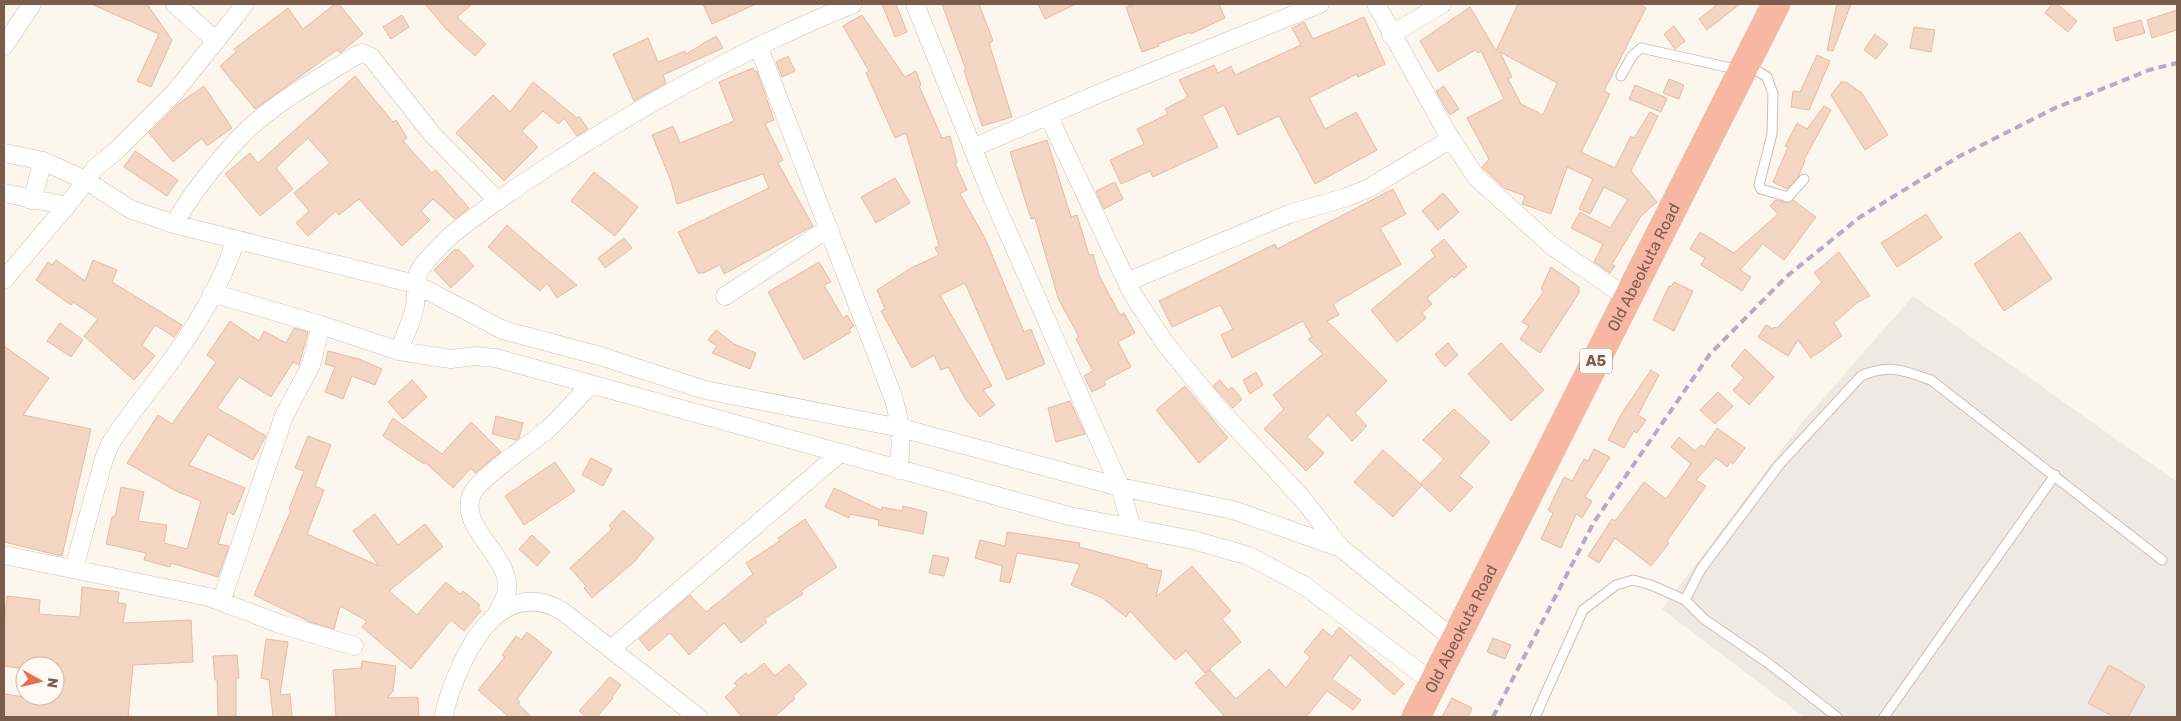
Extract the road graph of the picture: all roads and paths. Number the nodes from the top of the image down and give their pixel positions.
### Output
1 (175, 4) edge
2 (245, 4) edge
3 (854, 4) edge
4 (915, 4) edge
5 (1320, 4) edge
6 (1376, 4) edge
7 (1442, 4) edge
8 (1776, 4) edge
9 (25, 7) edge
10 (1391, 35) junction
11 (216, 41) junction
12 (4, 46) edge
13 (759, 48) junction
14 (1744, 67) junction
15 (1621, 76) dead end
16 (1048, 115) junction
17 (1451, 139) junction
18 (972, 148) junction
19 (4, 153) edge
20 (43, 161) junction
21 (85, 180) junction
22 (1804, 180) dead end
23 (4, 193) edge
24 (32, 200) junction
25 (498, 201) junction
26 (67, 206) junction
27 (174, 224) junction
28 (829, 228) junction
29 (236, 239) junction
30 (4, 280) edge
31 (1126, 282) junction
32 (415, 284) junction
33 (212, 293) junction
34 (725, 296) dead end
35 (1628, 298) junction
36 (321, 325) junction
37 (503, 330) junction
38 (399, 351) junction
39 (496, 358) junction
40 (592, 384) junction
41 (901, 428) junction
42 (840, 454) junction
43 (898, 470) junction
44 (2055, 475) junction
45 (1120, 487) junction
46 (1132, 528) junction
47 (1341, 548) junction
48 (4, 555) edge
49 (2162, 560) dead end
50 (74, 568) junction
51 (1685, 600) junction
52 (221, 602) junction
53 (497, 614) junction
54 (1456, 641) junction
55 (354, 646) dead end
56 (611, 648) junction
57 (1435, 684) junction
58 (443, 717) edge
59 (698, 717) edge
60 (1416, 717) edge
61 (1534, 717) edge
62 (1838, 717) edge
63 (1884, 717) edge

1 - 11 street
2 - 11 street
3 - 13 street
4 - 18 street
5 - 16 street
6 - 10 street
7 - 10 street
8 - 14 highway, Old Abeokuta Road / A5
9 - 12 street
10 - 17 street
11 - 21 street
13 - 25 street
13 - 28 street
14 - 15 lane
14 - 22 lane
14 - 35 highway, Old Abeokuta Road / A5
16 - 18 street
16 - 31 street
17 - 31 street
17 - 35 street
18 - 45 street
19 - 20 street
20 - 21 street
20 - 24 street
21 - 26 street
21 - 27 street
23 - 24 street
24 - 26 street
25 - 27 street
25 - 32 street
26 - 30 street
27 - 29 street
28 - 34 street
28 - 41 street
29 - 32 street
29 - 33 street
31 - 47 street
32 - 37 street
32 - 38 street
33 - 36 street
33 - 50 street
35 - 54 highway, Old Abeokuta Road / A5
36 - 38 street
36 - 52 street
37 - 39 street
37 - 41 street
38 - 39 street
39 - 40 street
40 - 42 street
40 - 53 street
41 - 43 street
41 - 45 street
42 - 43 street
42 - 56 street
43 - 46 street
44 - 49 lane
44 - 51 lane
44 - 63 lane
45 - 46 street
45 - 47 street
46 - 57 street
47 - 54 street
48 - 50 street
50 - 52 street
51 - 61 lane
51 - 62 lane
52 - 55 street
53 - 56 street
53 - 58 street
54 - 57 highway, Old Abeokuta Road / A5
56 - 59 street
57 - 60 highway, Old Abeokuta Road / A5

